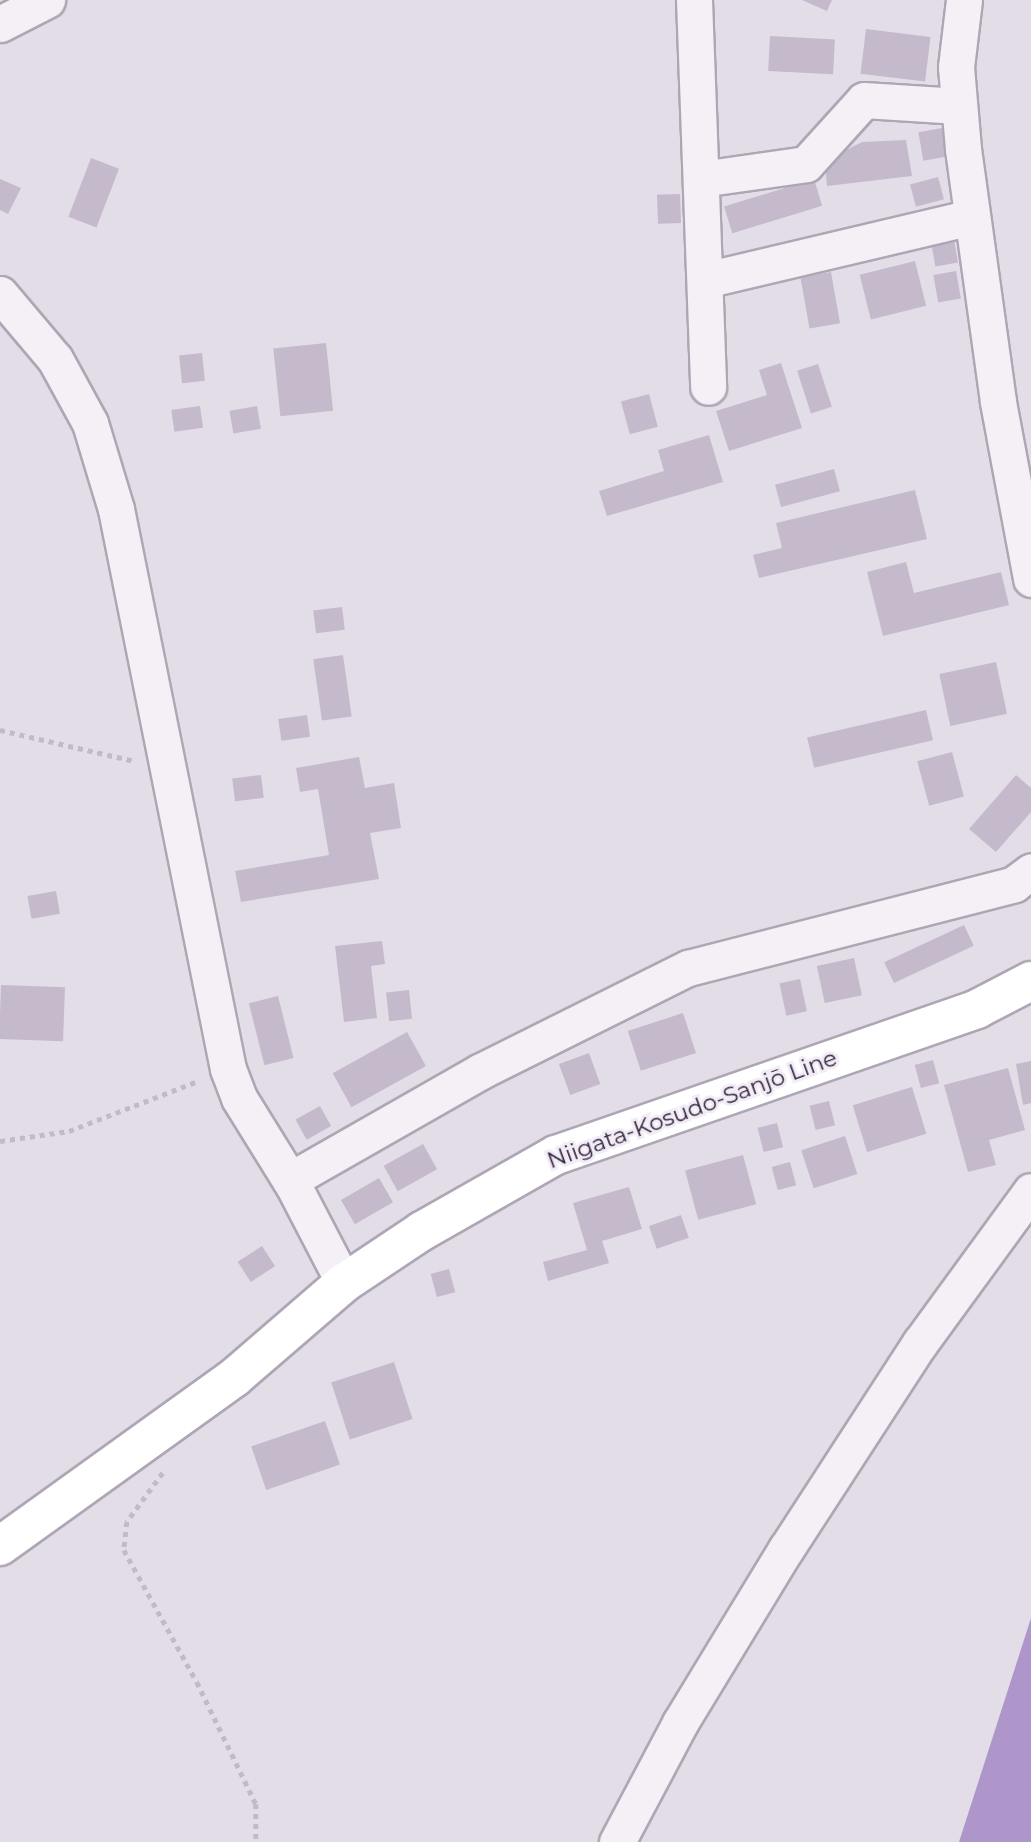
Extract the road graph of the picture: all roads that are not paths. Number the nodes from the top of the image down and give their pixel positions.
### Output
1 (47, 0) edge
2 (694, 0) edge
3 (964, 0) edge
4 (0, 24) edge
5 (959, 106) junction
6 (701, 179) junction
7 (972, 217) junction
8 (705, 280) junction
9 (0, 293) edge
10 (708, 387) dead end
11 (1031, 579) edge
12 (1031, 871) edge
13 (1031, 981) edge
14 (290, 1180) junction
15 (1031, 1191) edge
16 (344, 1283) junction
17 (0, 1546) edge
18 (617, 1842) edge

1 - 4 street
2 - 6 street
3 - 5 street
5 - 6 street
5 - 7 street
6 - 8 street
7 - 8 street
7 - 11 street
8 - 10 street
9 - 14 street
12 - 14 street
13 - 16 main road, Niigata-Kosudo-Sanjō Line
14 - 16 street
15 - 18 street
16 - 17 main road, Niigata-Kosudo-Sanjō Line

